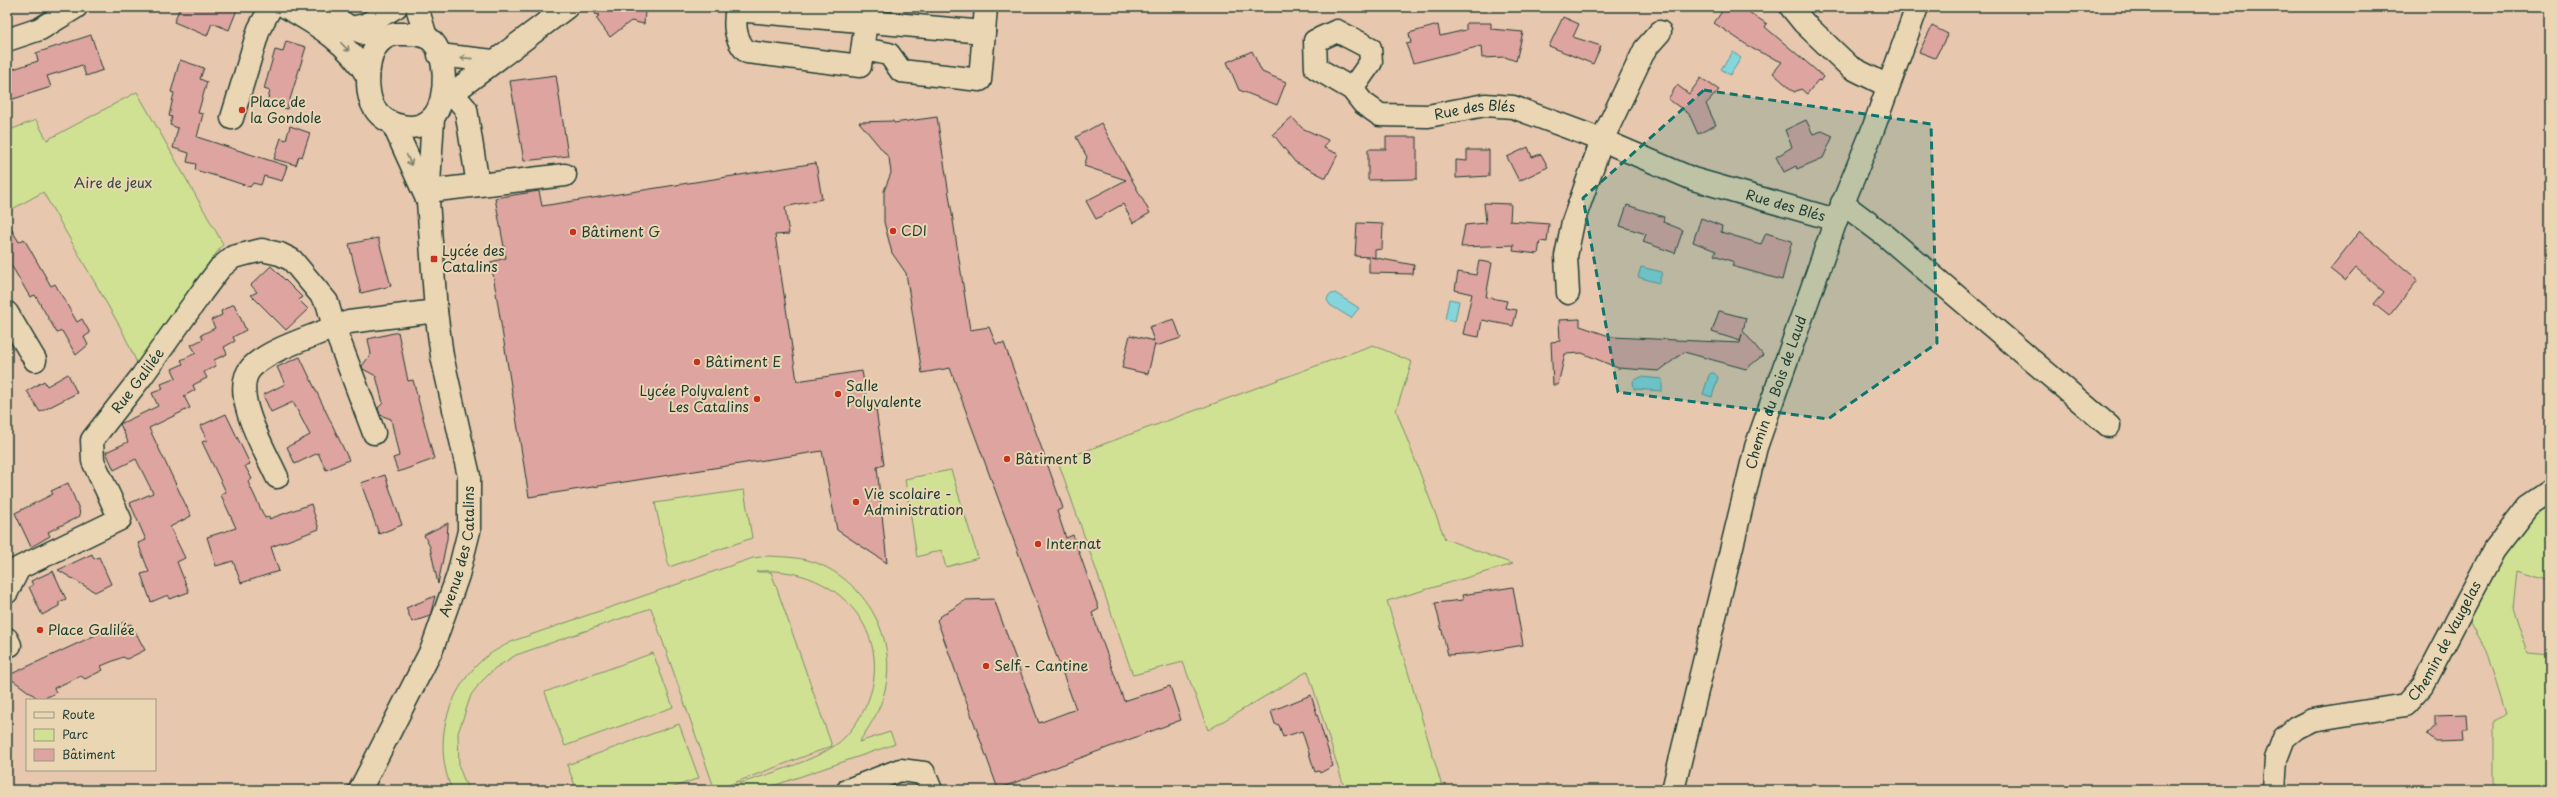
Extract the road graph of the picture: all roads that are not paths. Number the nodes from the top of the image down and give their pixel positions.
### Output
1 (76, 7) edge
2 (271, 7) edge
3 (286, 7) edge
4 (320, 7) edge
5 (396, 7) edge
6 (409, 7) edge
7 (417, 7) edge
8 (567, 7) edge
9 (986, 7) edge
10 (1791, 7) edge
11 (1917, 7) edge
12 (736, 9) edge
13 (867, 15) edge
14 (350, 28) junction
15 (984, 32) junction
16 (1660, 32) dead end
17 (389, 37) junction
18 (426, 37) junction
19 (7, 40) edge
20 (863, 49) junction
21 (439, 55) junction
22 (493, 61) junction
23 (368, 77) junction
24 (1888, 86) junction
25 (1352, 89) dead end
26 (442, 104) junction
27 (232, 118) dead end
28 (393, 124) junction
29 (1602, 140) junction
30 (565, 175) dead end
31 (478, 185) junction
32 (428, 196) junction
33 (1839, 211) junction
34 (1568, 293) dead end
35 (436, 311) junction
36 (7, 313) edge
37 (334, 327) junction
38 (35, 360) dead end
39 (2109, 426) dead end
40 (374, 433) dead end
41 (277, 477) dead end
42 (2550, 491) edge
43 (7, 591) edge
44 (360, 790) edge
45 (848, 790) edge
46 (931, 790) edge
47 (1673, 790) edge
48 (2274, 790) edge

1 - 19 street
2 - 27 street
3 -> 23 street
4 - 14 street
5 - 14 street
6 - 17 street
7 - 18 street
8 - 22 street
9 - 15 street
10 - 24 street
11 - 24 street, Chemin du Bois de Laud
12 - 13 street
12 - 20 street
13 - 15 street
13 - 20 street
14 - 17 street
15 - 20 street
16 - 29 street
17 - 18 street
17 - 23 street
18 - 21 street
22 -> 21 street
21 - 26 street
22 - 26 street
23 - 28 street
24 - 33 street, Chemin du Bois de Laud
25 - 29 street, Rue des Blés
26 - 28 street
26 - 31 street
26 - 32 street, Avenue des Catalins
28 -> 32 street, Avenue des Catalins
29 - 33 street, Rue des Blés
29 - 34 street
30 - 31 street
31 - 32 street
32 - 35 street, Avenue des Catalins
33 - 39 street
33 - 47 street, Chemin du Bois de Laud
35 - 37 street
35 - 44 street, Avenue des Catalins
36 - 38 street
37 - 40 street, Rue Galilée
37 - 41 street
37 - 43 street, Rue Galilée
42 - 48 street, Chemin de Vaugelas
45 - 46 street

